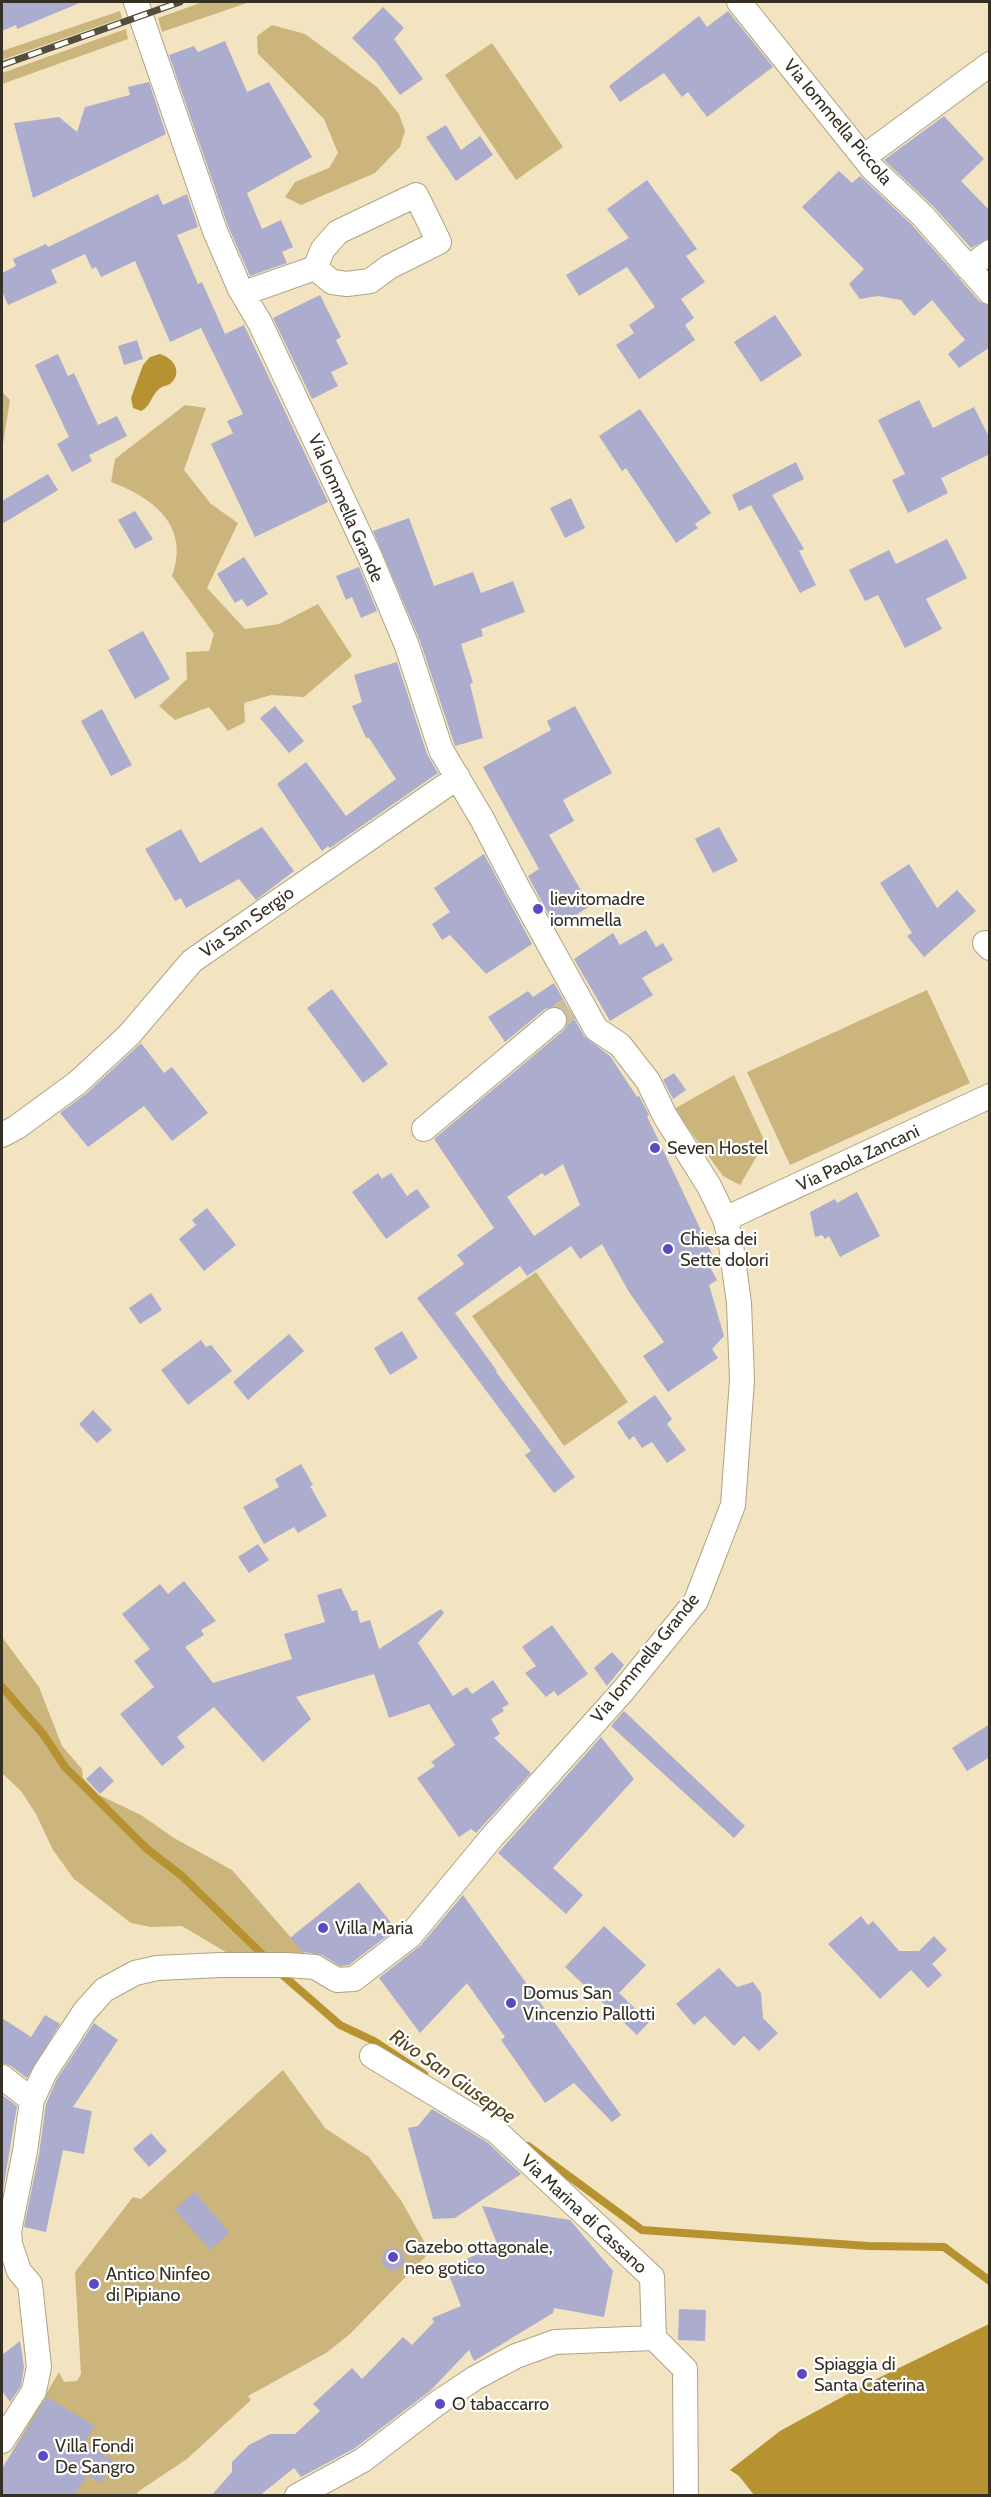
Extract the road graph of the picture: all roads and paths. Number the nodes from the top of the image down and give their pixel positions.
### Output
1 (136, 2) edge
2 (739, 2) edge
3 (990, 64) edge
4 (865, 156) junction
5 (990, 252) edge
6 (315, 268) junction
7 (968, 268) junction
8 (990, 292) edge
9 (244, 293) junction
10 (458, 777) junction
11 (568, 1010) junction
12 (990, 1096) edge
13 (424, 1129) dead end
14 (2, 1135) edge
15 (725, 1219) junction
16 (372, 2056) dead end
17 (2, 2077) edge
18 (32, 2100) junction
19 (654, 2338) junction
20 (2, 2441) edge
21 (297, 2496) edge
22 (686, 2496) edge

1 - 9 street, Via Iommella Grande
2 - 4 street, Via Iommella Piccola
3 - 4 street
4 - 7 street, Via Iommella Piccola
5 - 7 street
6 - 6 street
6 - 9 street
7 - 8 street, Via Iommella Piccola
9 - 10 street, Via Iommella Grande
10 - 11 street, Via Iommella Grande
10 - 14 street, Via San Sergio
11 - 13 street
11 - 15 street, Via Iommella Grande
12 - 15 street, Via Paola Zancani
15 - 18 street, Via Iommella Grande
16 - 19 street, Via Marina di Cassano
17 - 18 street
18 - 20 street
19 - 21 street
19 - 22 street

